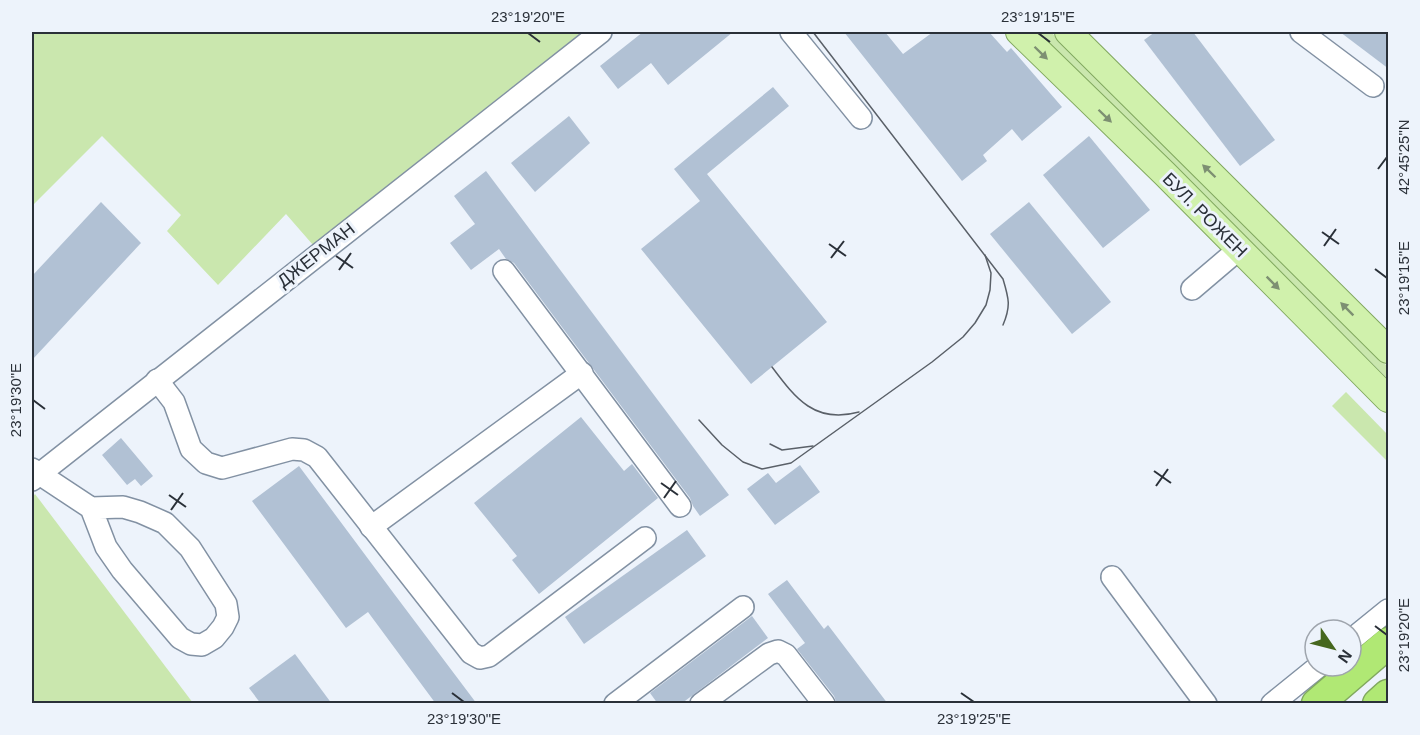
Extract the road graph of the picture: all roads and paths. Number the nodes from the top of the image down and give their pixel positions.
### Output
1 (601, 32) edge
2 (791, 32) edge
3 (1019, 32) edge
4 (1068, 32) edge
5 (1301, 32) edge
6 (1373, 86) dead end
7 (861, 118) dead end
8 (1239, 249) junction
9 (504, 271) dead end
10 (1192, 290) dead end
11 (1387, 347) edge
12 (582, 374) junction
13 (157, 380) junction
14 (1389, 399) edge
15 (34, 474) edge
16 (680, 506) dead end
17 (91, 508) junction
18 (372, 527) junction
19 (645, 538) dead end
20 (1112, 577) dead end
21 (743, 607) dead end
22 (1389, 610) edge
23 (1363, 631) edge
24 (1389, 643) edge
25 (1304, 678) edge
26 (1389, 695) edge
27 (626, 700) edge
28 (701, 704) edge
29 (824, 704) edge
30 (1206, 704) edge
31 (1272, 704) edge
32 (1317, 704) edge
33 (1377, 704) edge

1 - 13 street, ДЖЕРМАН
2 - 7 street
3 -> 8 main road, БУЛ. РОЖЕН
11 -> 4 main road, БУЛ. РОЖЕН
5 - 6 street
8 - 10 street
8 -> 14 main road, БУЛ. РОЖЕН
9 - 12 street
12 - 16 street
12 - 18 street
13 - 15 street, ДЖЕРМАН
13 - 18 street
15 - 17 street
17 - 17 street
18 - 19 street
20 - 30 street
21 - 27 street
22 - 23 street
24 - 32 highway
25 - 31 street
26 - 33 highway
28 - 29 street

